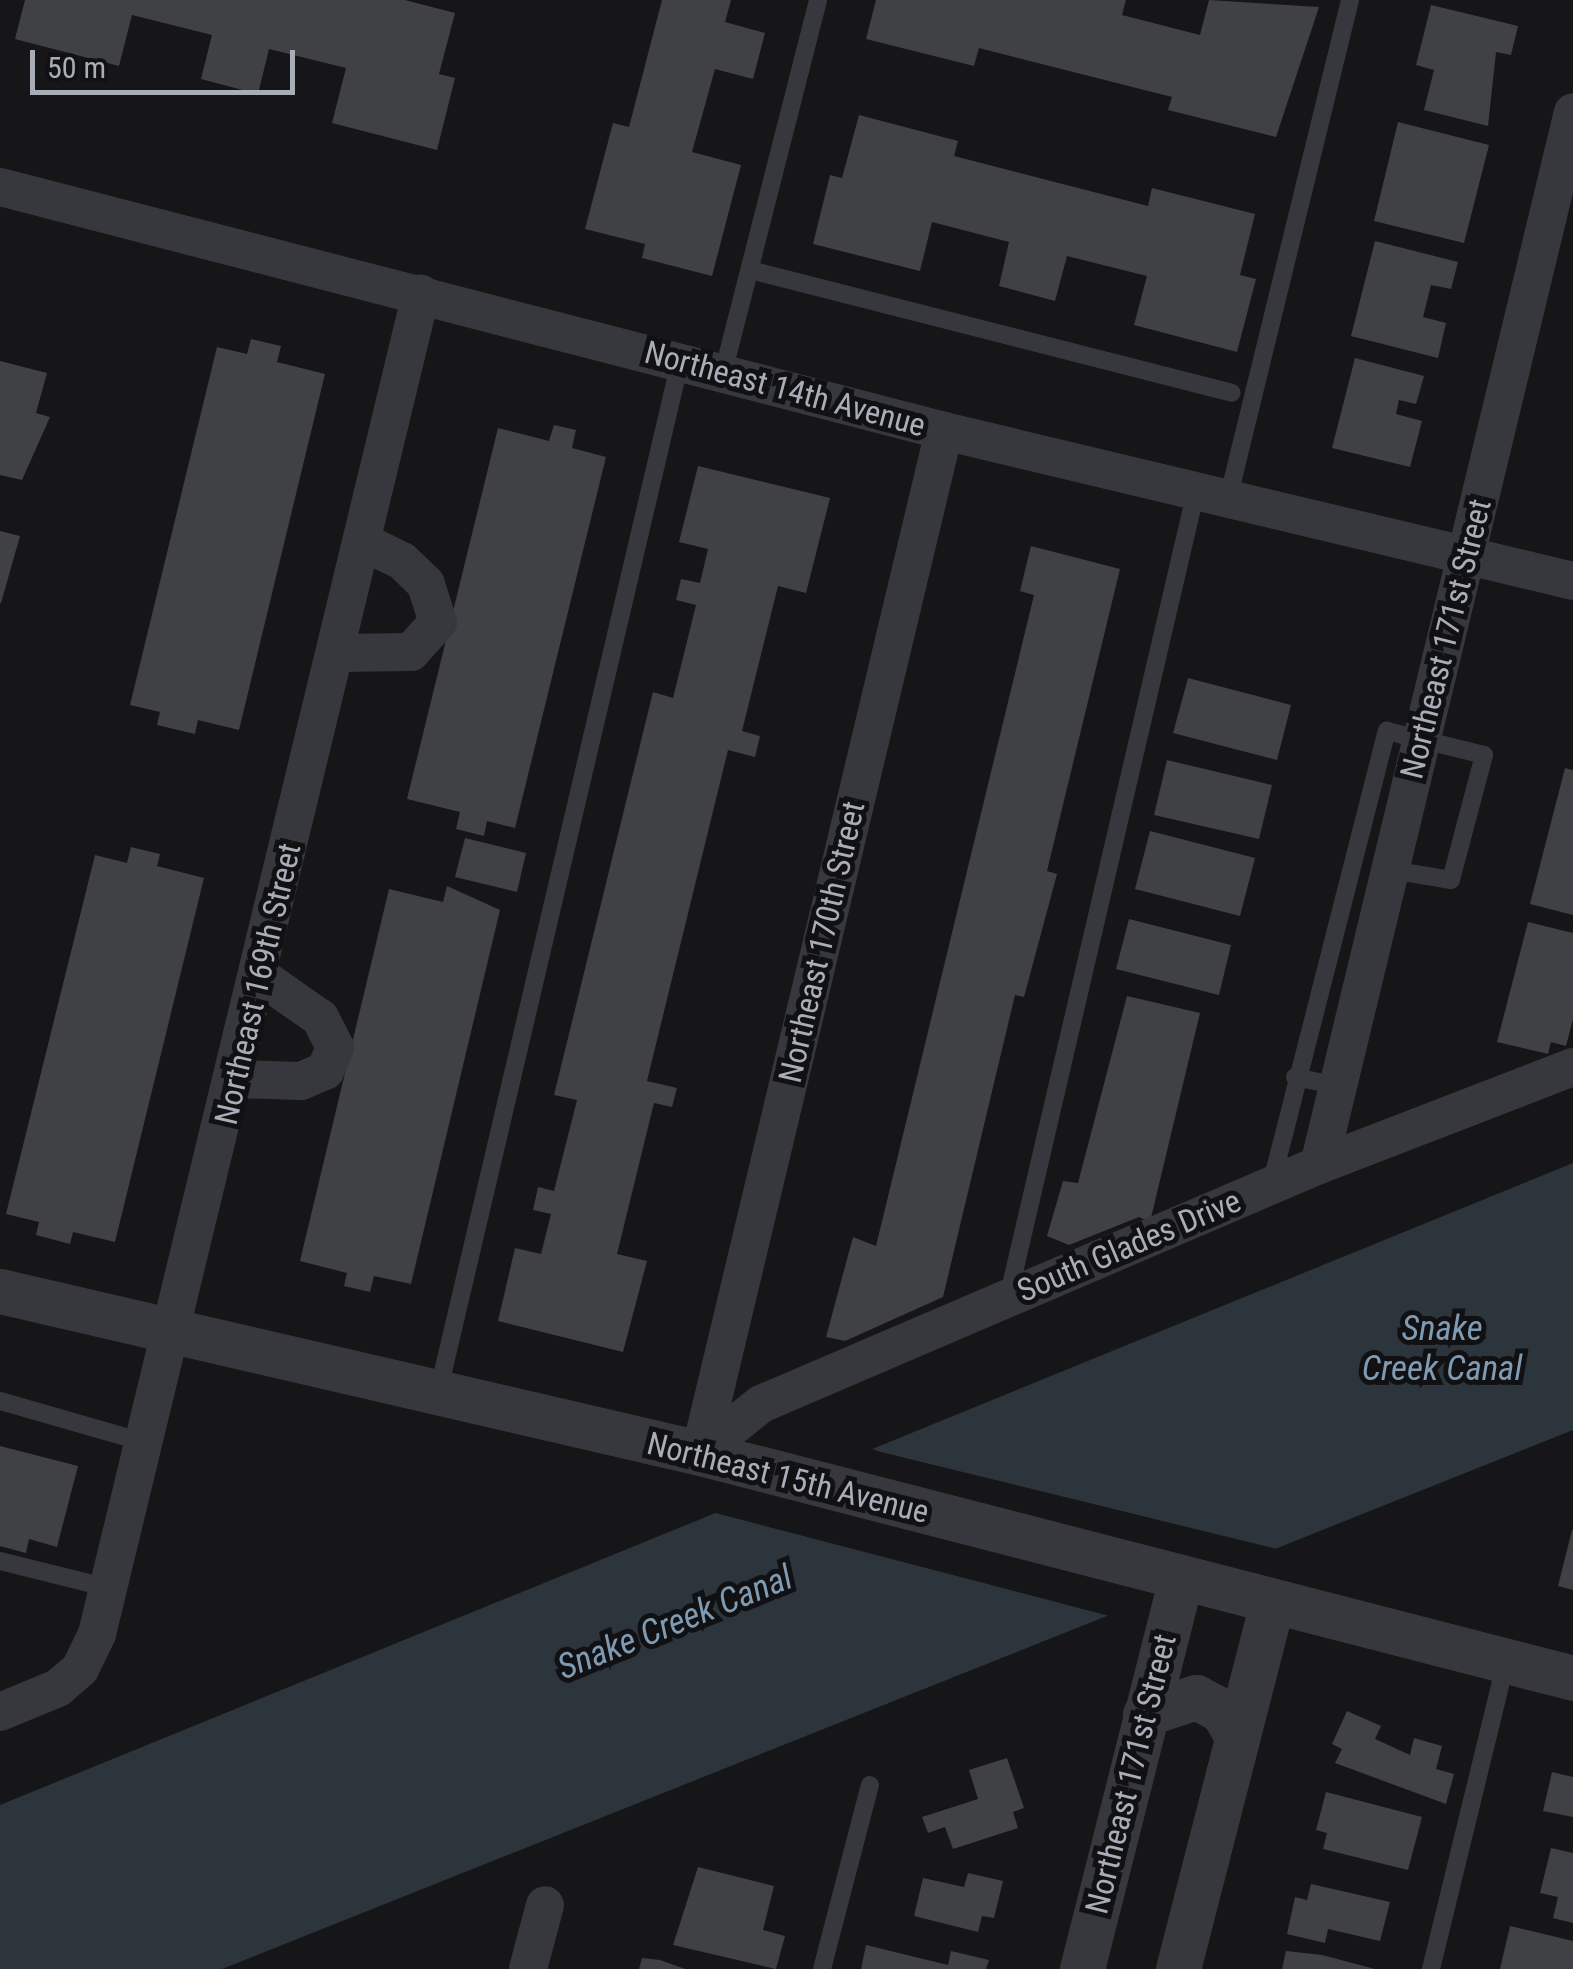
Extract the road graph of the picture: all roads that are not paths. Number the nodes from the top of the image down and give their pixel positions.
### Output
1 (818, 0) edge
2 (1350, 0) edge
3 (1573, 112) edge
4 (0, 187) edge
5 (750, 270) junction
6 (421, 294) junction
7 (680, 362) junction
8 (723, 373) junction
9 (1232, 393) dead end
10 (944, 431) junction
11 (1212, 495) junction
12 (362, 542) junction
13 (1467, 556) junction
14 (1573, 582) edge
15 (336, 653) junction
16 (1422, 740) junction
17 (1391, 870) junction
18 (260, 976) junction
19 (1573, 1067) edge
20 (1295, 1077) junction
21 (235, 1079) junction
22 (1338, 1086) junction
23 (1319, 1166) junction
24 (1271, 1185) junction
25 (0, 1291) edge
26 (1008, 1299) junction
27 (176, 1332) junction
28 (438, 1393) junction
29 (0, 1401) edge
30 (147, 1443) junction
31 (721, 1459) junction
32 (0, 1561) edge
33 (109, 1588) junction
34 (1188, 1593) junction
35 (1272, 1602) junction
36 (1506, 1661) junction
37 (1573, 1678) edge
38 (0, 1712) edge
39 (1145, 1714) junction
40 (1236, 1734) junction
41 (870, 1785) dead end
42 (545, 1905) dead end
43 (528, 1969) edge
44 (822, 1969) edge
45 (1082, 1969) edge
46 (1178, 1969) edge
47 (1432, 1969) edge

1 - 5 lane
2 - 11 lane
3 - 13 street, Northeast 171st Street
4 - 6 street, Northeast 14th Avenue
5 - 8 lane
5 - 9 lane
6 - 7 street, Northeast 14th Avenue
6 - 12 street, Northeast 169th Street
7 - 8 street, Northeast 14th Avenue
7 - 28 lane
8 - 10 street, Northeast 14th Avenue
10 - 11 street, Northeast 14th Avenue
10 - 31 street, Northeast 170th Street
11 - 13 street, Northeast 14th Avenue
11 - 26 lane
12 - 15 street, Northeast 169th Street
12 - 15 street
13 - 14 street, Northeast 14th Avenue
13 - 16 street, Northeast 171st Street
15 - 18 street, Northeast 169th Street
16 - 17 street, Northeast 171st Street
16 - 17 lane
16 - 20 lane
17 - 22 street, Northeast 171st Street
18 - 21 street, Northeast 169th Street
18 - 21 street
19 - 23 street, South Glades Drive
20 - 22 lane
20 - 24 lane
21 - 27 street, Northeast 169th Street
22 - 23 street, Northeast 171st Street
23 - 24 street, South Glades Drive
24 - 26 street, South Glades Drive
25 - 27 street, Northeast 15th Avenue
26 - 31 street, South Glades Drive
27 - 28 street, Northeast 15th Avenue
27 - 30 street, Northeast 169th Street
28 - 31 street, Northeast 15th Avenue
29 - 30 lane
30 - 33 street, Northeast 169th Street
31 - 34 street, Northeast 15th Avenue
32 - 33 lane
33 - 38 street, Northeast 169th Street
34 - 35 street, Northeast 15th Avenue
34 - 39 street, Northeast 171st Street
35 - 36 street, Northeast 15th Avenue
35 - 40 street
36 - 37 street, Northeast 15th Avenue
36 - 47 lane
39 - 40 street
39 - 45 street, Northeast 171st Street
40 - 46 street
41 - 44 lane
42 - 43 street

